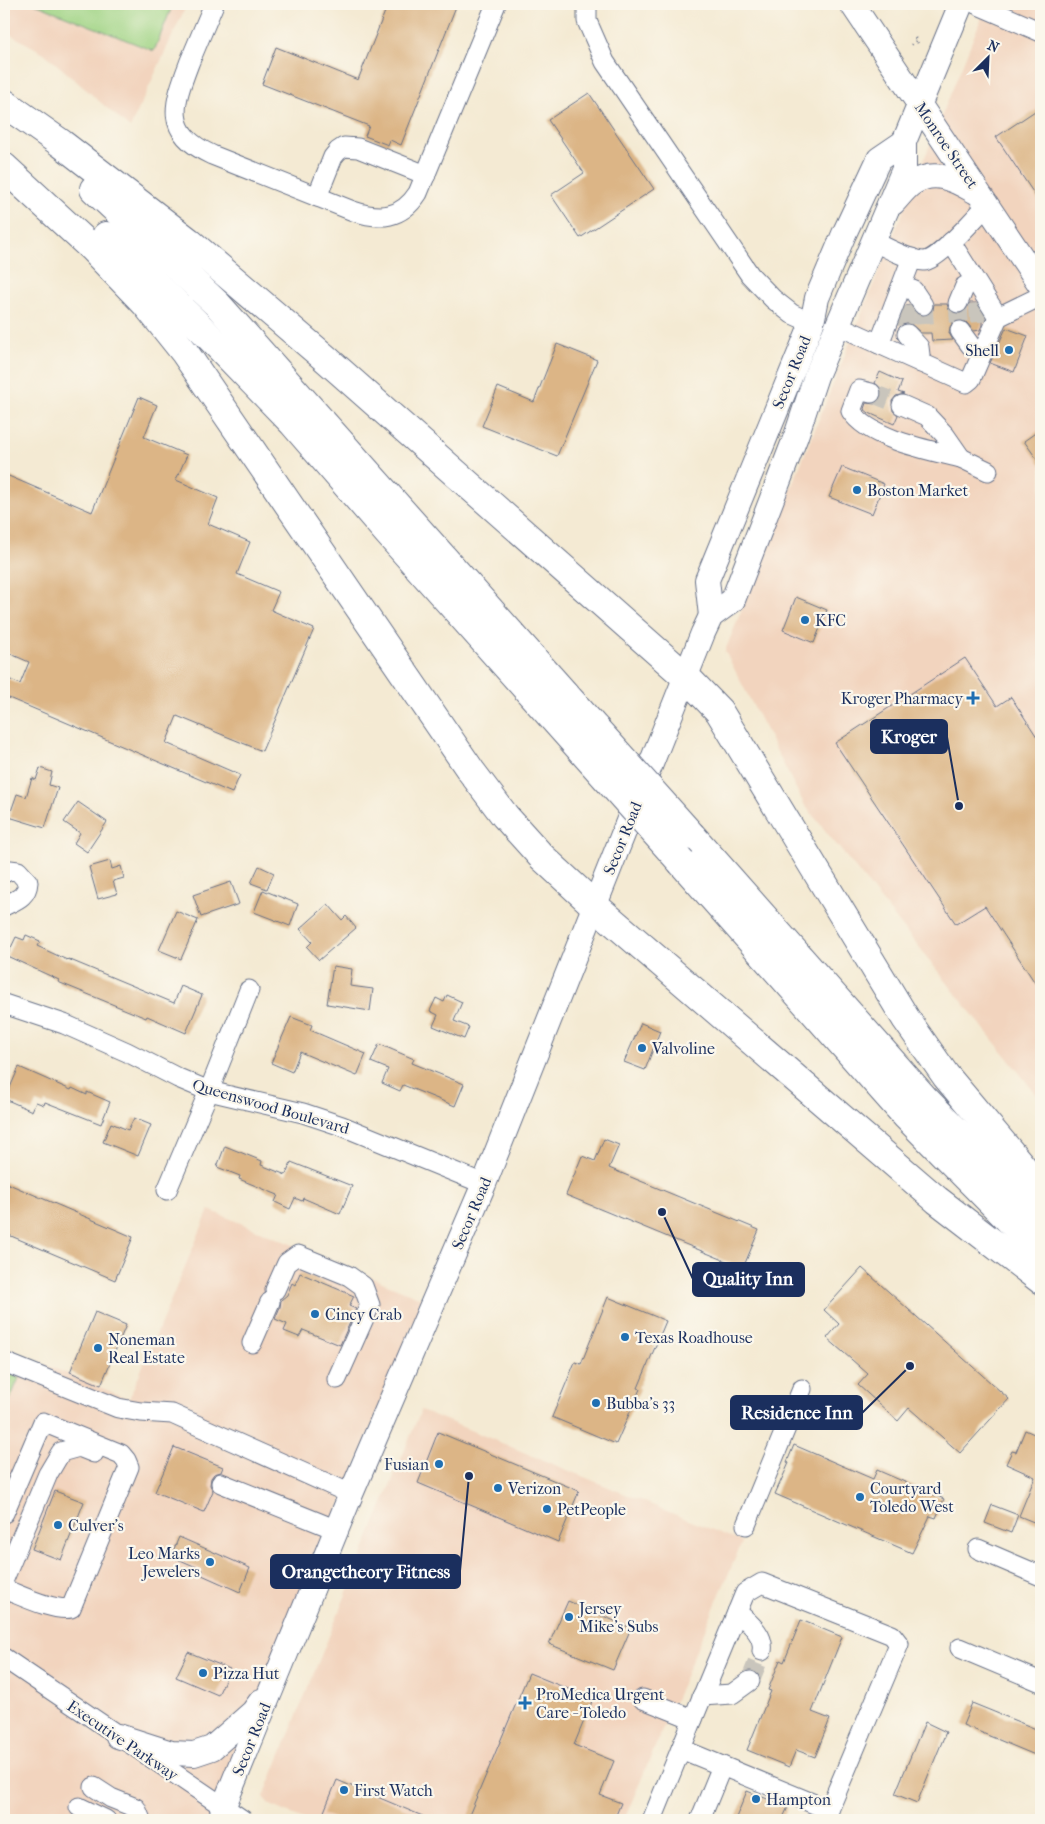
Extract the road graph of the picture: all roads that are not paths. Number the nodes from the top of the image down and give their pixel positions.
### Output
1 (214, 4) edge
2 (496, 4) edge
3 (587, 4) edge
4 (852, 4) edge
5 (961, 4) edge
6 (976, 4) edge
7 (1041, 32) edge
8 (4, 103) edge
9 (920, 104) junction
10 (4, 117) edge
11 (904, 142) junction
12 (4, 150) edge
13 (4, 167) edge
14 (426, 175) junction
15 (318, 197) junction
16 (983, 199) junction
17 (887, 209) junction
18 (873, 241) junction
19 (956, 249) junction
20 (912, 258) junction
21 (1041, 285) edge
22 (1041, 296) edge
23 (913, 300) tunnel mouth
24 (978, 302) dead end
25 (998, 317) junction
26 (812, 323) junction
27 (837, 326) junction
28 (970, 336) tunnel mouth
29 (879, 344) junction
30 (976, 369) junction
31 (871, 393) dead end
32 (902, 405) tunnel mouth
33 (961, 458) junction
34 (988, 471) dead end
35 (711, 616) junction
36 (686, 677) junction
37 (589, 740) junction
38 (4, 873) edge
39 (4, 906) edge
40 (595, 906) junction
41 (249, 990) dead end
42 (4, 1004) edge
43 (209, 1091) junction
44 (484, 1184) junction
45 (1041, 1189) edge
46 (167, 1190) dead end
47 (1041, 1217) edge
48 (1041, 1252) edge
49 (1041, 1280) edge
50 (252, 1343) dead end
51 (4, 1362) edge
52 (337, 1379) dead end
53 (802, 1389) dead end
54 (126, 1460) junction
55 (220, 1483) dead end
56 (352, 1494) junction
57 (4, 1513) edge
58 (746, 1525) dead end
59 (336, 1530) junction
60 (978, 1549) dead end
61 (1041, 1576) edge
62 (4, 1579) edge
63 (4, 1589) edge
64 (737, 1612) junction
65 (960, 1648) dead end
66 (762, 1651) tunnel mouth
67 (4, 1658) edge
68 (750, 1681) tunnel mouth
69 (1041, 1682) edge
70 (274, 1684) junction
71 (702, 1696) junction
72 (643, 1699) dead end
73 (693, 1719) junction
74 (118, 1736) junction
75 (681, 1749) junction
76 (722, 1766) junction
77 (94, 1787) dead end
78 (79, 1807) dead end
79 (827, 1815) edge
80 (218, 1816) edge
81 (657, 1819) edge
82 (106, 1820) edge
83 (141, 1820) edge
84 (243, 1820) edge
85 (700, 1820) edge

1 - 15 street
2 - 14 street
3 - 26 street
4 - 9 main road, Monroe Street
5 - 9 main road, Secor Road
6 - 7 street
8 - 36 highway
9 - 11 main road, Secor Road
9 - 16 main road, Monroe Street
10 - 37 highway
11 - 17 main road, Secor Road
11 - 26 main road, Secor Road
12 - 37 highway
13 - 40 highway
14 - 15 street
14 - 15 street
16 - 17 main road
16 - 19 street
16 - 21 main road, Monroe Street
17 - 18 main road, Secor Road
18 - 20 street
18 - 27 main road, Secor Road
19 - 20 street
19 - 24 street
19 - 25 street
20 - 23 street
20 - 29 street
22 - 25 street
25 - 30 street
26 - 35 main road, Secor Road
27 - 29 street
27 - 35 main road, Secor Road
28 - 30 street
29 - 30 street
31 - 33 street
32 - 33 street
33 - 34 street
35 - 36 main road, Secor Road
36 - 40 main road, Secor Road
36 - 45 highway
37 - 47 highway, bridge
37 - 48 highway, bridge
38 - 39 street
40 - 44 main road, Secor Road
40 - 49 highway
41 - 43 street
42 - 43 street, Queenswood Boulevard
43 - 44 street, Queenswood Boulevard
43 - 46 street
44 - 56 main road, Secor Road
50 - 52 street
51 - 56 street
53 - 58 street
54 - 57 street
54 - 62 street
54 - 63 street
55 - 59 street
56 - 59 main road, Secor Road
59 - 70 main road, Secor Road
60 - 61 street
64 - 66 street
64 - 71 street
64 - 79 street
65 - 69 street
67 - 74 street, Executive Parkway
68 - 71 street
70 - 74 main road
70 - 80 main road, Secor Road
71 - 73 street
72 - 73 street
73 - 75 street
74 - 80 street, Executive Parkway
75 - 76 street
75 - 81 street
76 - 79 street
76 - 85 street
77 - 83 street
78 - 82 street
80 - 84 street, Executive Parkway

